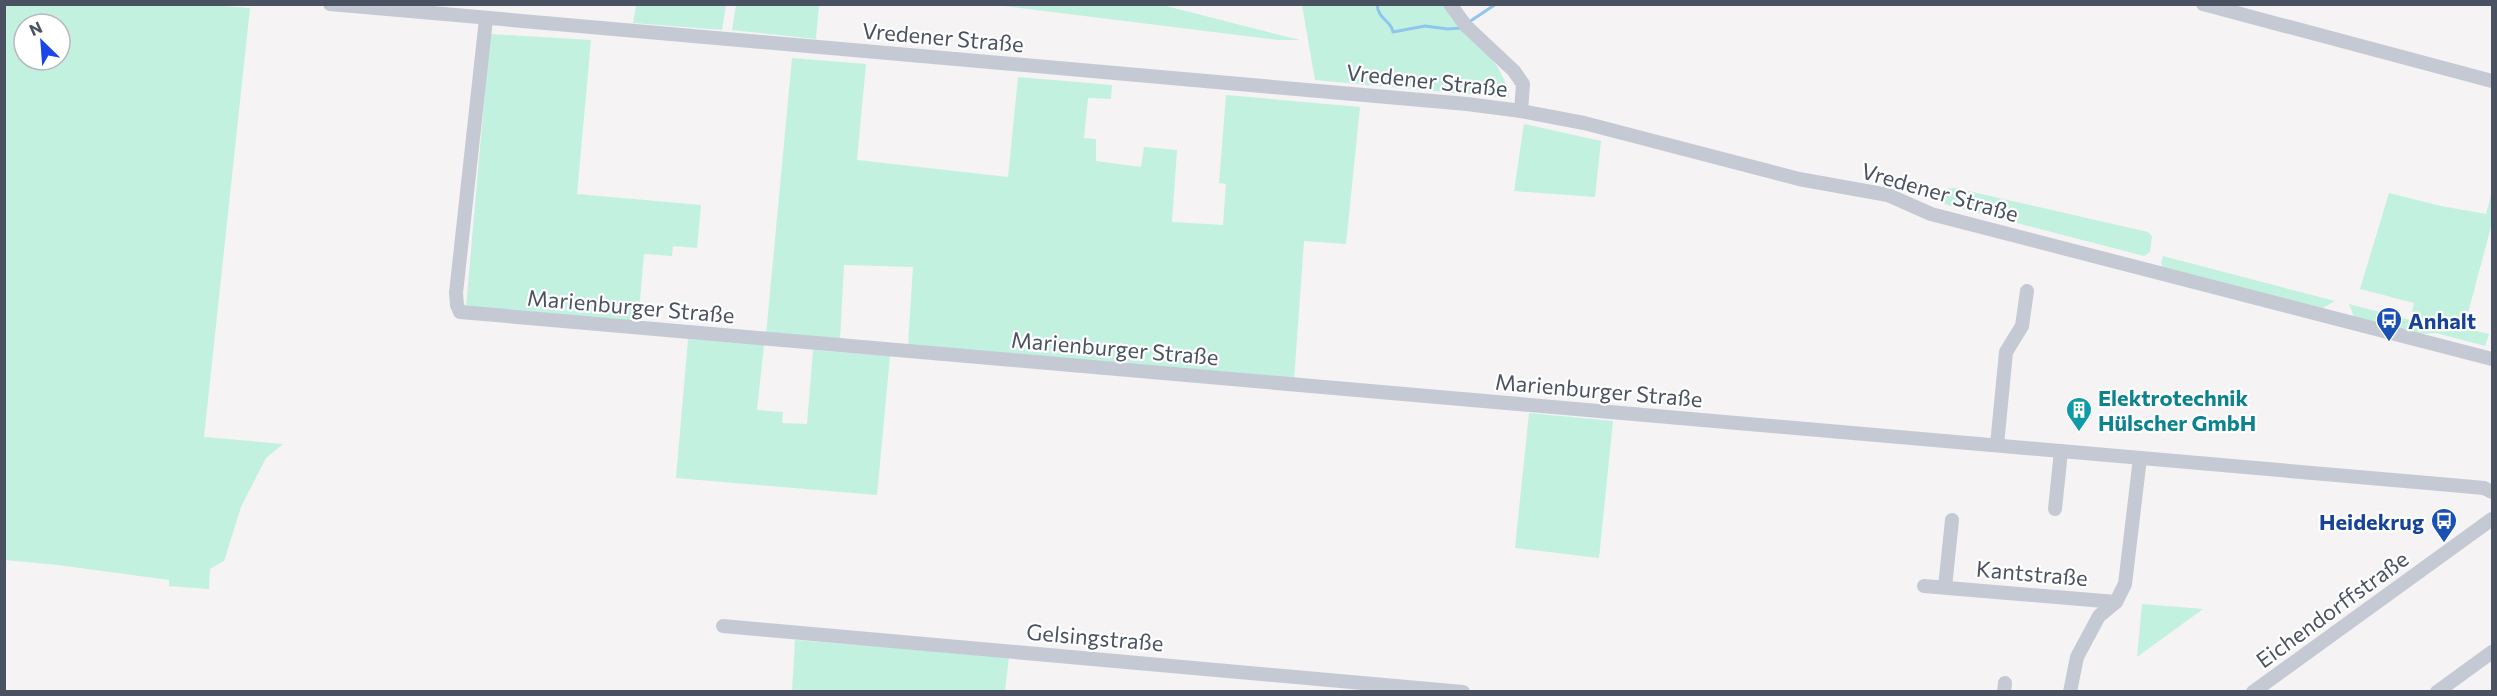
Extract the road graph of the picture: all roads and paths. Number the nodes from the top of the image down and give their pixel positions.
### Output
1 (330, 4) edge
2 (1450, 4) edge
3 (2203, 4) edge
4 (486, 19) junction
5 (2493, 81) edge
6 (1521, 111) junction
7 (2027, 291) dead end
8 (2493, 359) edge
9 (1997, 446) junction
10 (2061, 451) junction
11 (2140, 458) junction
12 (2493, 492) edge
13 (2055, 509) dead end
14 (2493, 519) edge
15 (1952, 520) dead end
16 (1924, 586) dead end
17 (1945, 587) junction
18 (2116, 602) junction
19 (723, 626) dead end
20 (2493, 652) edge
21 (1463, 692) edge
22 (2070, 692) edge
23 (2253, 692) edge
24 (2437, 692) edge

1 - 4 street, Vredener Straße
2 - 6 street
3 - 5 street
4 - 6 street, Vredener Straße
4 - 9 street, Marienburger Straße
6 - 8 street, Vredener Straße
7 - 9 street
9 - 10 street, Marienburger Straße
10 - 11 street, Marienburger Straße
10 - 13 street
11 - 12 street, Marienburger Straße
11 - 18 street
14 - 23 street, Eichendorffstraße
15 - 17 street, Kantstraße
16 - 17 street, Kantstraße
17 - 18 street, Kantstraße
18 - 22 street
19 - 21 street, Gelsingstraße
20 - 24 street

